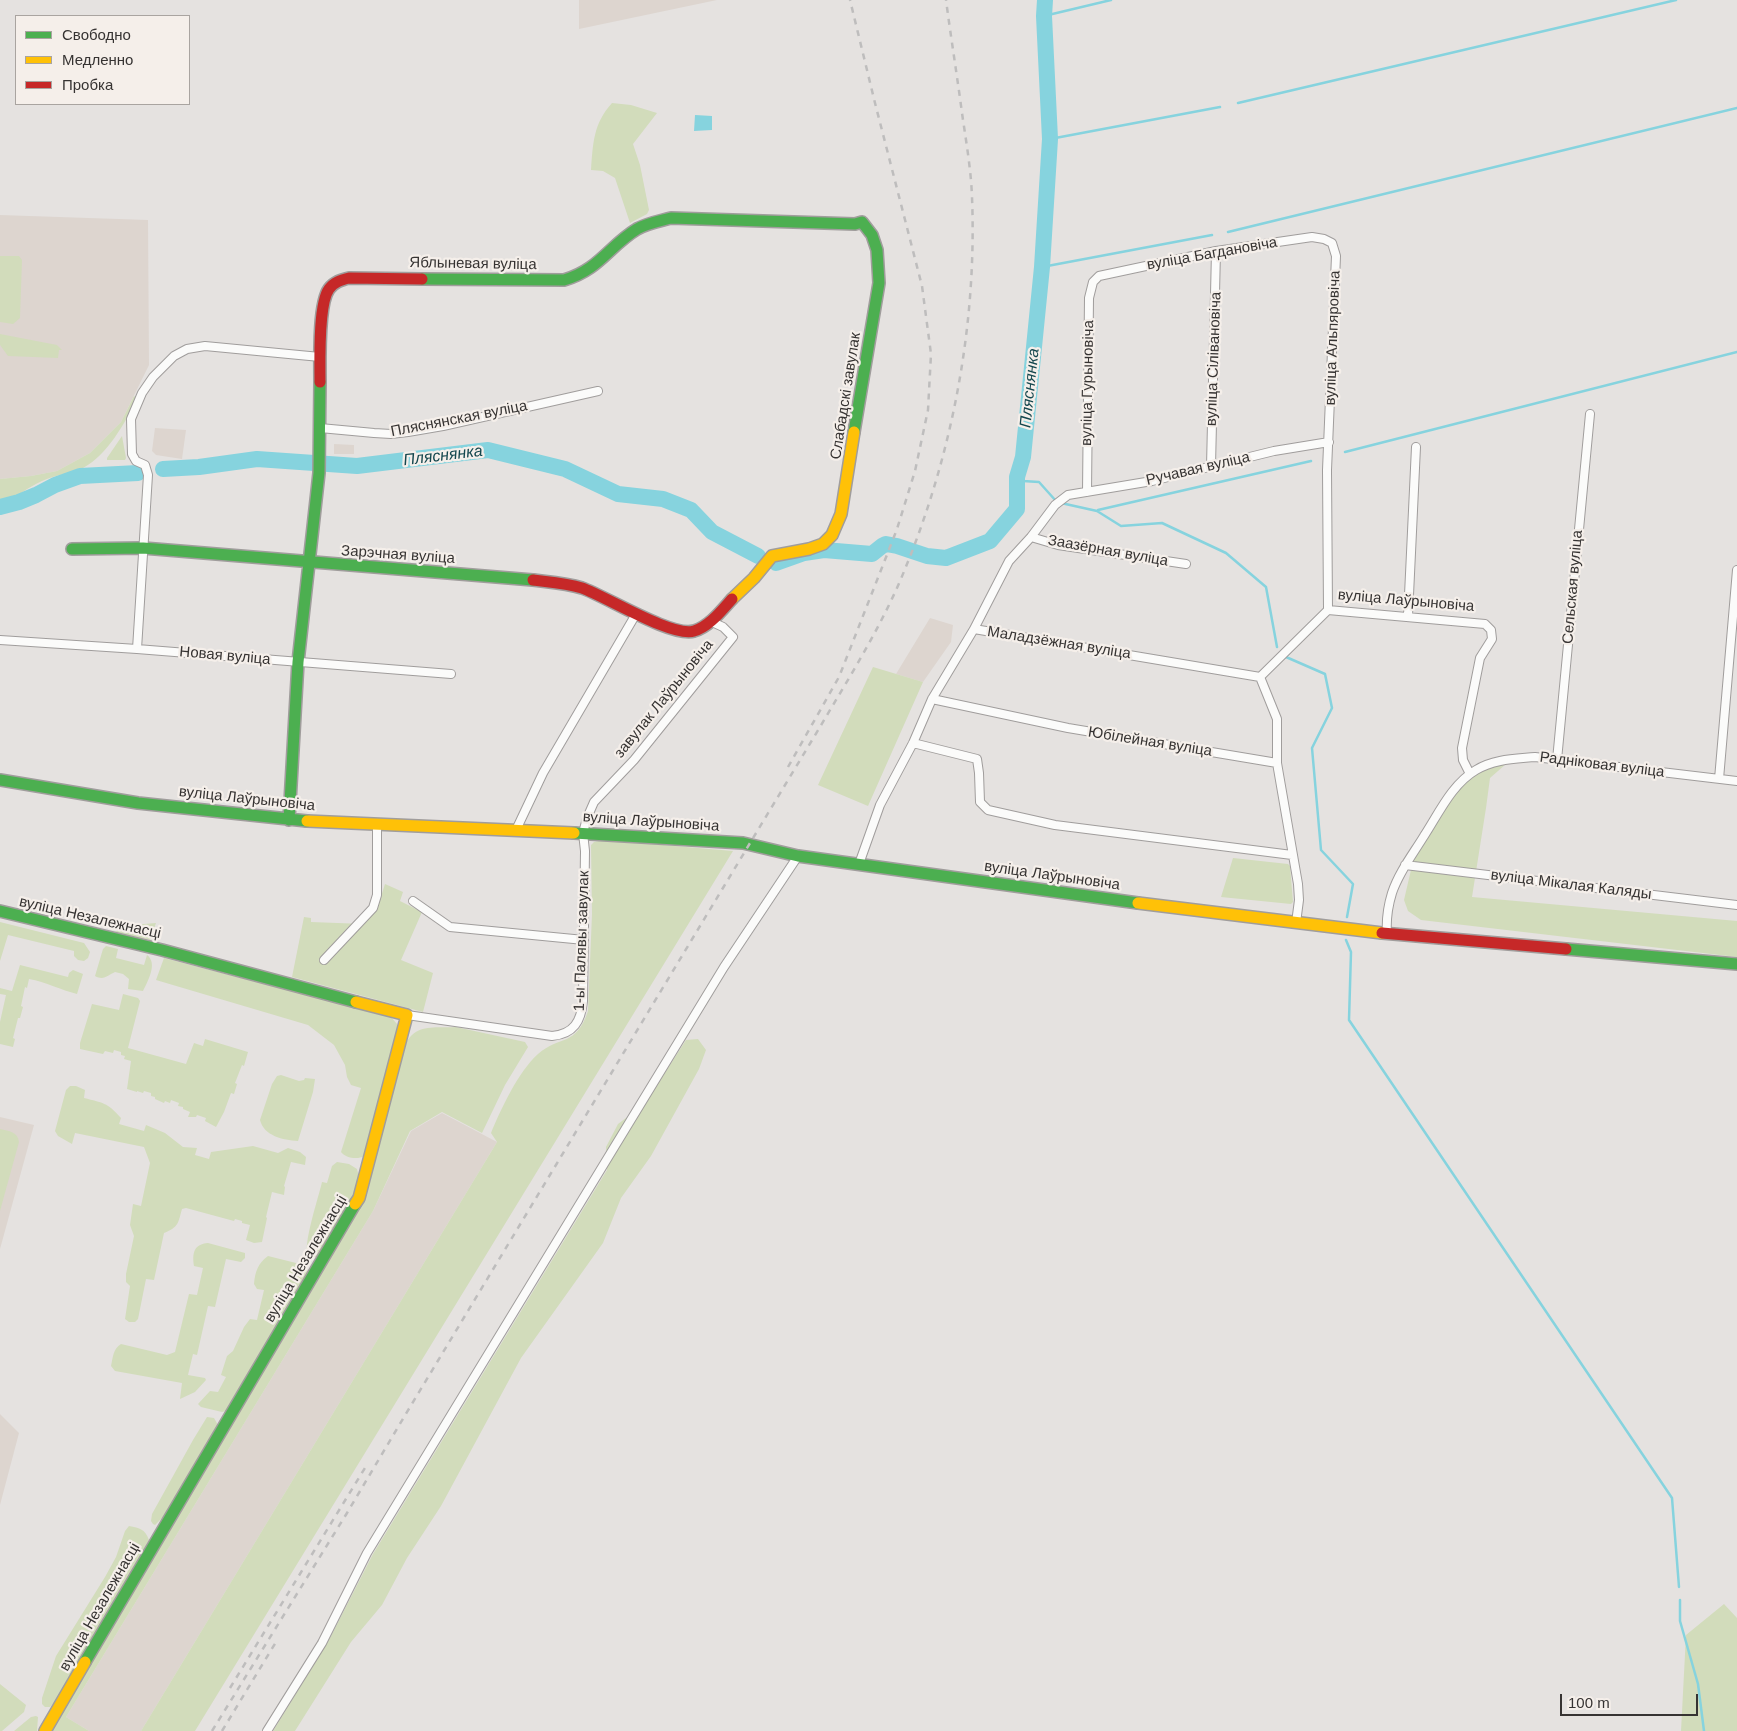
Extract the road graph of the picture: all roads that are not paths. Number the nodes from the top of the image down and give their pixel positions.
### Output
1 (872, 233) joint
2 (1324, 239) joint
3 (1216, 251) junction
4 (1099, 276) joint
5 (320, 357) junction
6 (598, 390) dead end
7 (1590, 414) dead end
8 (320, 428) junction
9 (1329, 442) junction
10 (1416, 447) dead end
11 (1210, 466) junction
12 (1087, 492) junction
13 (1068, 495) joint
14 (1031, 537) junction
15 (143, 548) junction
16 (72, 549) dead end
17 (809, 549) joint
18 (308, 563) junction
19 (1186, 564) dead end
20 (1737, 570) edge
21 (1328, 610) junction
22 (636, 614) junction
23 (1408, 616) junction
24 (710, 621) junction
25 (974, 629) junction
26 (0, 640) edge
27 (137, 649) junction
28 (298, 662) junction
29 (451, 674) dead end
30 (1260, 677) junction
31 (932, 699) junction
32 (912, 743) junction
33 (1557, 760) junction
34 (1276, 763) junction
35 (1470, 774) junction
36 (1719, 779) junction
37 (0, 780) edge
38 (1737, 782) edge
39 (289, 820) junction
40 (377, 824) junction
41 (516, 830) junction
42 (583, 832) junction
43 (1292, 855) junction
44 (798, 856) junction
45 (859, 864) junction
46 (1405, 866) junction
47 (413, 901) dead end
48 (1737, 905) edge
49 (0, 912) edge
50 (1296, 923) junction
51 (1387, 934) junction
52 (584, 940) junction
53 (324, 960) dead end
54 (1737, 964) edge
55 (408, 1014) junction
56 (45, 1731) edge
57 (267, 1731) edge

1 - 5 main road, Яблыневая вуліца
1 - 17 main road, Слабадскі завулак
2 - 3 street, вуліца Багдановіча
2 - 9 street, вуліца Альпяровіча
3 - 4 street, вуліца Багдановіча
3 - 11 street, вуліца Сілівановіча
4 - 12 street, вуліца Гурыновіча
5 - 8 main road, Яблыневая вуліца
5 - 15 street
6 - 8 street, Пляснянская вуліца
7 - 33 street, Сельская вуліца
8 - 18 main road, Яблыневая вуліца
9 - 11 street, Ручавая вуліца
9 - 21 street, вуліца Альпяровіча
10 - 23 street
11 - 12 street, Ручавая вуліца
12 - 13 street, Ручавая вуліца
13 - 14 street, Маладзёжная вуліца
14 - 19 street, Заазёрная вуліца
14 - 25 street, Маладзёжная вуліца
15 - 16 main road, Зарэчная вуліца
15 - 18 main road, Зарэчная вуліца
15 - 27 street
17 - 24 main road, завулак Лаўрыновіча
18 - 22 main road, Зарэчная вуліца
18 - 28 main road, Яблыневая вуліца
20 - 36 street
21 - 23 street, вуліца Лаўрыновіча
21 - 30 street, вуліца Лаўрыновіча
22 - 24 main road, Зарэчная вуліца
22 - 41 street
23 - 35 street, вуліца Лаўрыновіча
24 - 42 street, завулак Лаўрыновіча
25 - 30 street, Маладзёжная вуліца
25 - 31 street
26 - 27 street, Новая вуліца
27 - 28 street, Новая вуліца
28 - 29 street, Новая вуліца
28 - 39 main road, Яблыневая вуліца
30 - 34 street
31 - 32 street
31 - 34 street, Юбілейная вуліца
32 - 43 street
32 - 45 street
33 - 35 street, Радніковая вуліца
33 - 36 street, Радніковая вуліца
34 - 43 street
35 - 46 street
36 - 38 street, Радніковая вуліца
37 - 39 main road, вуліца Лаўрыновіча
39 - 40 main road, вуліца Лаўрыновіча
40 - 41 main road, вуліца Лаўрыновіча
40 - 53 street
41 - 42 main road, вуліца Лаўрыновіча
42 - 44 main road, вуліца Лаўрыновіча
42 - 52 street, 1-ы Палявы завулак
43 - 50 street
44 - 45 main road, вуліца Лаўрыновіча
44 - 57 street
45 - 50 main road, вуліца Лаўрыновіча
46 - 48 street, вуліца Мікалая Каляды
46 - 51 street
47 - 52 street
49 - 55 main road, вуліца Незалежнасці
50 - 51 main road, вуліца Лаўрыновіча
51 - 54 main road, вуліца Лаўрыновіча
52 - 55 street, 1-ы Палявы завулак
55 - 56 main road, вуліца Незалежнасці

